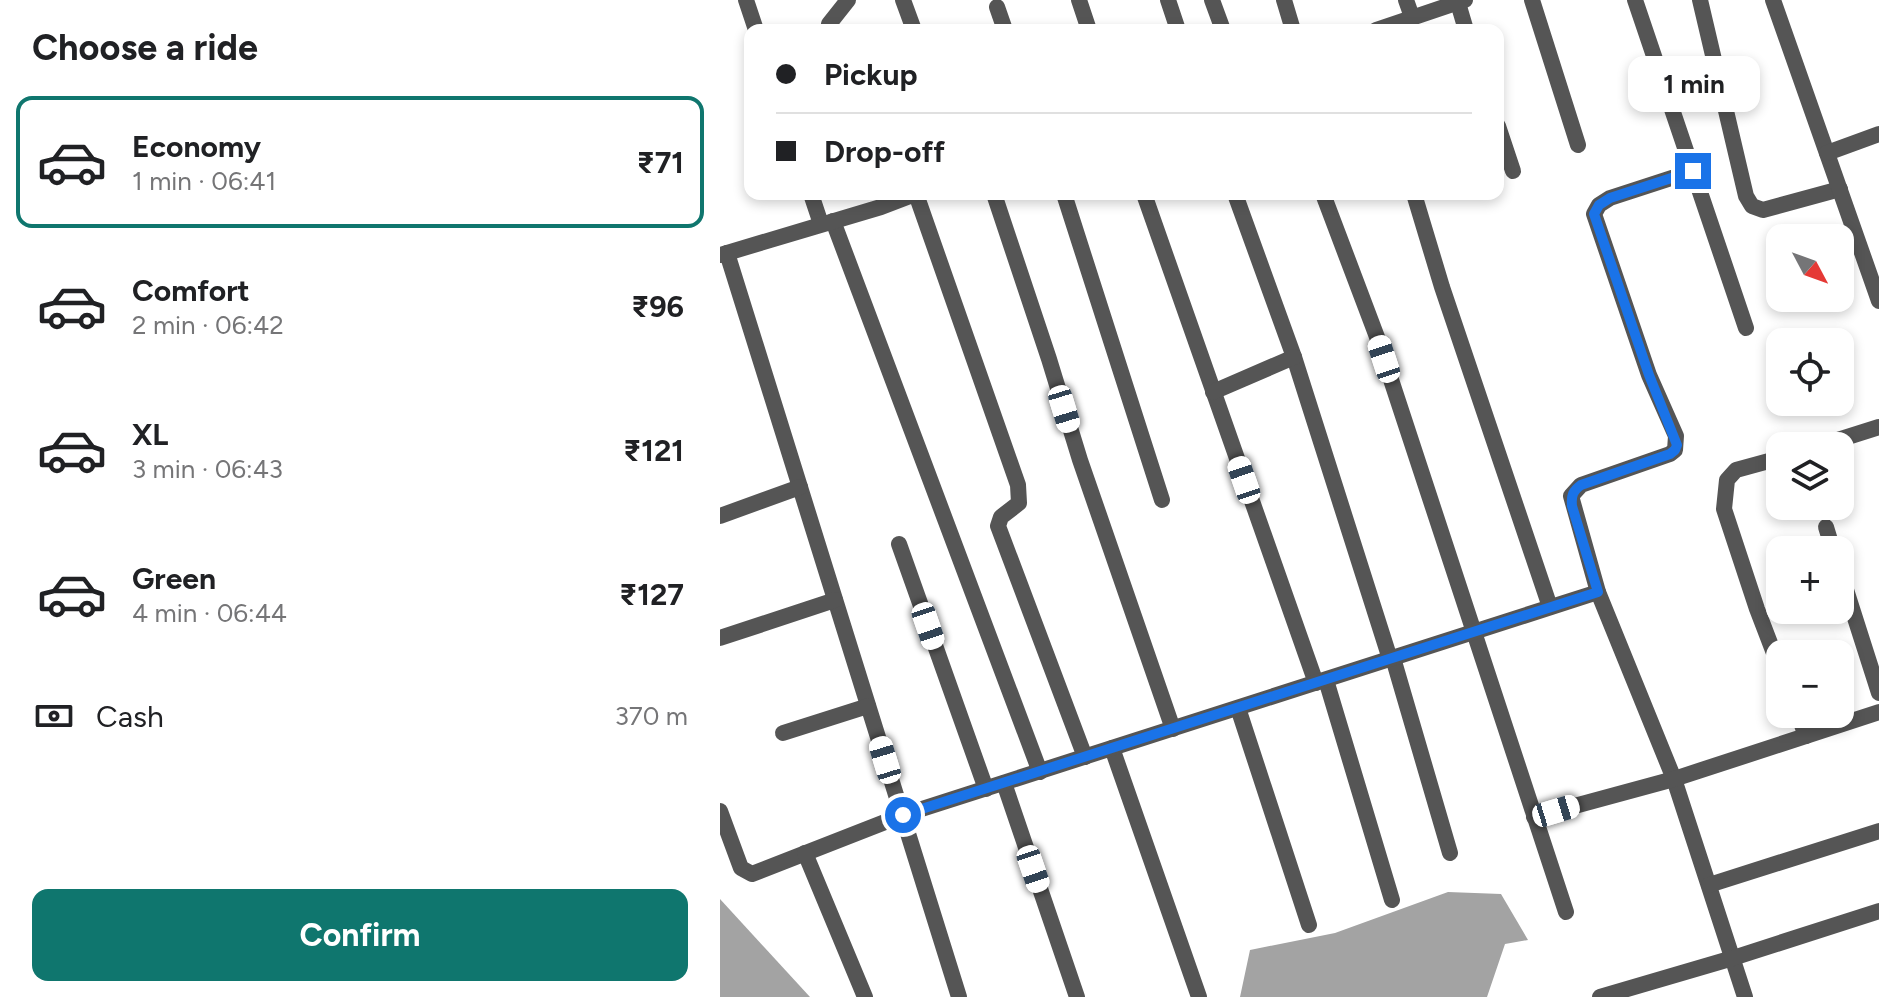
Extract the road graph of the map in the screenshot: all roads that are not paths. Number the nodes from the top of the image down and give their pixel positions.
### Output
1 (746, 0) edge
2 (848, 0) edge
3 (903, 0) edge
4 (1079, 0) edge
5 (1168, 0) edge
6 (1212, 0) edge
7 (1284, 0) edge
8 (1406, 0) edge
9 (1532, 0) edge
10 (1635, 0) edge
11 (1700, 0) edge
12 (1773, 0) edge
13 (1461, 1) edge
14 (997, 7) dead end
15 (1412, 17) junction
16 (754, 24) edge
17 (829, 24) edge
18 (912, 24) edge
19 (1003, 24) edge
20 (1087, 24) edge
21 (1176, 24) edge
22 (1221, 24) edge
23 (1291, 24) edge
24 (1393, 24) edge
25 (1465, 24) edge
26 (1879, 134) edge
27 (1504, 144) edge
28 (1578, 145) dead end
29 (1827, 153) junction
30 (1513, 171) dead end
31 (1693, 171) junction
32 (1840, 189) junction
33 (814, 200) edge
34 (879, 200) edge
35 (917, 200) edge
36 (996, 200) edge
37 (1066, 200) edge
38 (1146, 200) edge
39 (1237, 200) edge
40 (1325, 200) edge
41 (1416, 200) edge
42 (827, 222) junction
43 (724, 254) edge
44 (1879, 301) edge
45 (1746, 328) dead end
46 (1294, 357) junction
47 (1213, 392) junction
48 (1879, 427) edge
49 (1854, 435) edge
50 (1766, 462) edge
51 (800, 487) junction
52 (1162, 500) dead end
53 (720, 516) edge
54 (1826, 527) dead end
55 (1829, 536) edge
56 (899, 544) dead end
57 (1598, 592) junction
58 (835, 600) junction
59 (1550, 607) junction
60 (1854, 615) edge
61 (1473, 632) junction
62 (720, 638) edge
63 (1769, 640) edge
64 (1391, 658) junction
65 (1321, 681) junction
66 (1879, 693) edge
67 (868, 706) junction
68 (1238, 708) junction
69 (1879, 712) edge
70 (1803, 728) edge
71 (1173, 729) junction
72 (783, 733) dead end
73 (1806, 736) junction
74 (1112, 748) junction
75 (1085, 757) junction
76 (1040, 772) junction
77 (1674, 779) junction
78 (1004, 783) junction
79 (986, 789) junction
80 (720, 811) edge
81 (903, 815) junction
82 (1534, 817) junction
83 (1879, 831) edge
84 (805, 853) junction
85 (1450, 853) dead end
86 (1709, 885) junction
87 (1392, 900) dead end
88 (1879, 911) edge
89 (1566, 912) dead end
90 (1309, 925) dead end
91 (1733, 958) junction
92 (865, 997) edge
93 (959, 997) edge
94 (1077, 997) edge
95 (1199, 997) edge
96 (1600, 997) edge
97 (1745, 997) edge

1 - 16 street
2 - 17 street
3 - 18 street
4 - 20 street
5 - 21 street
6 - 22 street
7 - 23 street
8 - 15 street
9 - 28 street
10 - 31 street
11 - 32 street
12 - 29 street
13 - 15 street
13 - 25 street
14 - 19 street
15 - 24 street
26 - 29 street
27 - 30 street
29 - 32 street
31 - 45 street
31 - 57 street
32 - 44 street
33 - 42 street
34 - 42 street
35 - 75 street
36 - 71 street
37 - 52 street
38 - 47 street
39 - 46 street
40 - 61 street
41 - 59 street
42 - 43 street
42 - 76 street
43 - 51 street
46 - 47 street
46 - 64 street
47 - 65 street
48 - 49 street
50 - 63 street
51 - 53 street
51 - 58 street
54 - 55 street
56 - 79 street
57 - 59 street
57 - 77 street
58 - 62 street
58 - 67 street
59 - 61 street
60 - 66 street
61 - 64 street
61 - 82 street
64 - 65 street
64 - 85 street
65 - 68 street
65 - 87 street
67 - 72 street
67 - 81 street
68 - 71 street
68 - 90 street
69 - 73 street
70 - 73 street
71 - 74 street
73 - 77 street
74 - 75 street
74 - 95 street
75 - 76 street
76 - 78 street
77 - 82 street
77 - 86 street
78 - 79 street
78 - 94 street
79 - 81 street
80 - 84 street
81 - 84 street
81 - 93 street
82 - 89 street
83 - 86 street
84 - 92 street
86 - 91 street
88 - 91 street
91 - 96 street
91 - 97 street

